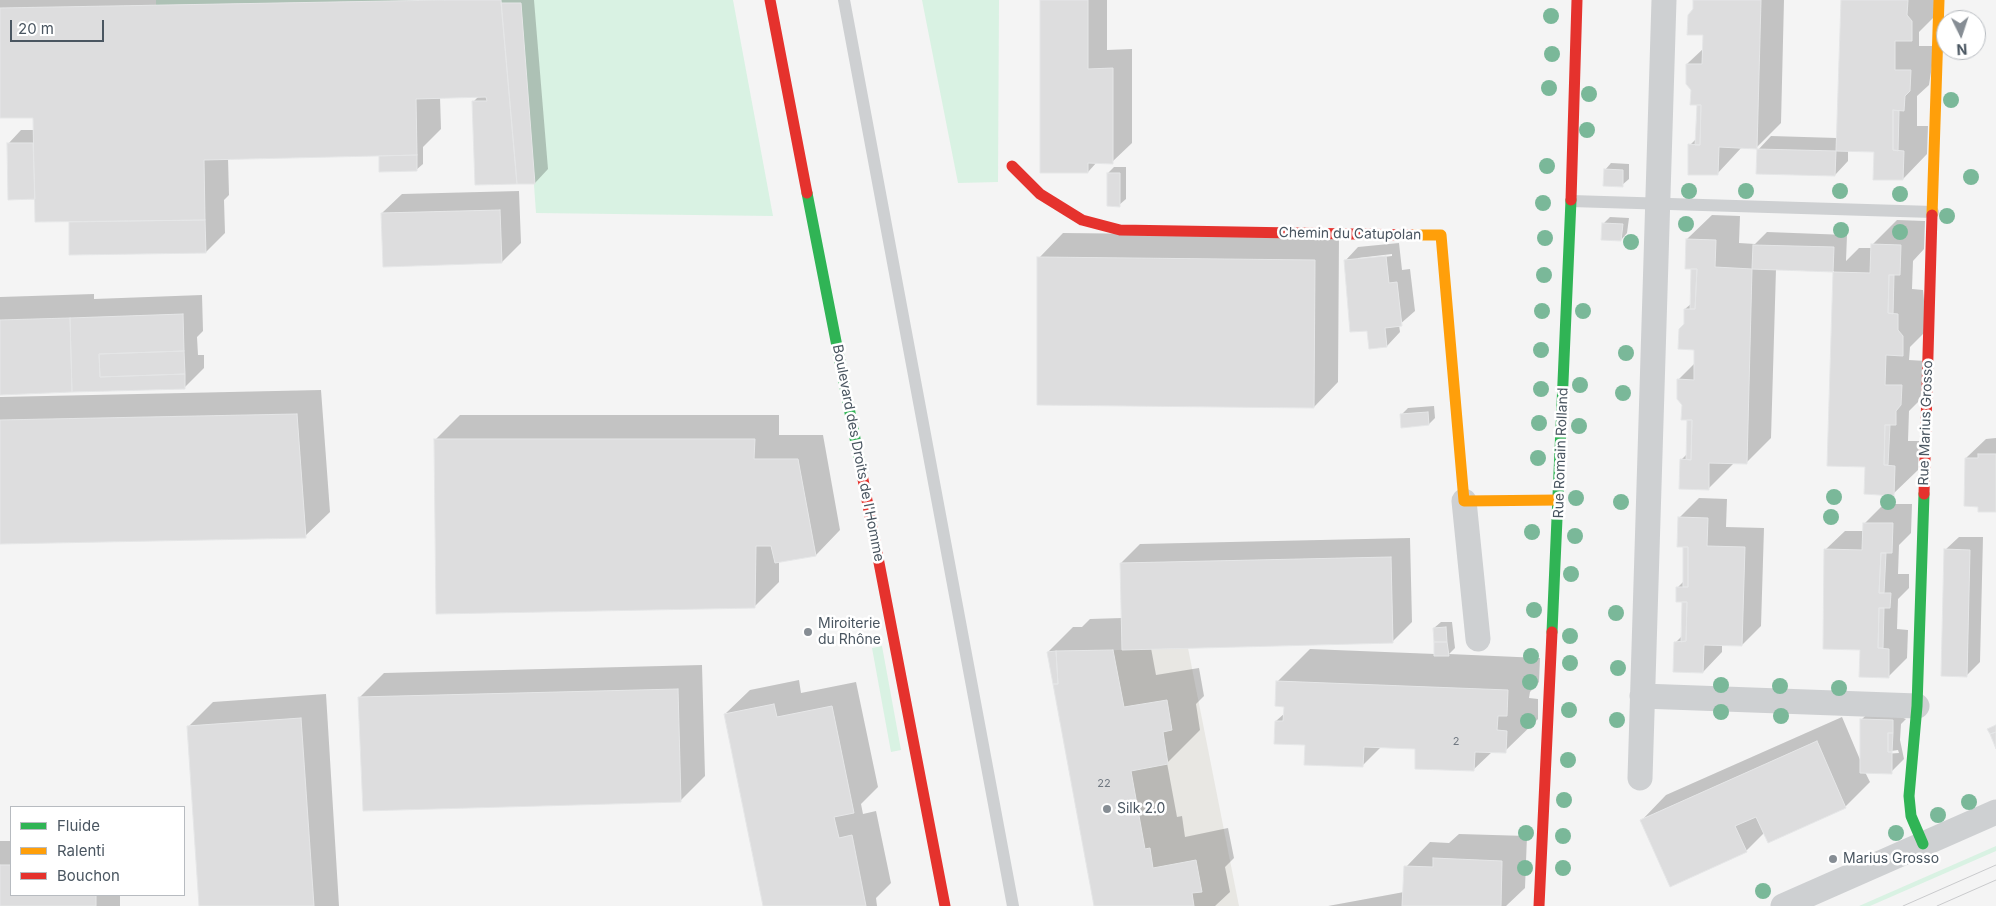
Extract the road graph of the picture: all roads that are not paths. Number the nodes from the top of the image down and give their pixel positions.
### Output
1 (770, 0) edge
2 (844, 0) edge
3 (1577, 0) edge
4 (1664, 0) edge
5 (1939, 0) edge
6 (1012, 166) dead end
7 (1571, 201) junction
8 (1658, 204) junction
9 (1933, 212) junction
10 (1464, 500) junction
11 (1559, 500) junction
12 (1478, 639) dead end
13 (1642, 696) junction
14 (1917, 706) junction
15 (1640, 778) dead end
16 (1996, 812) edge
17 (1923, 844) junction
18 (945, 906) edge
19 (1013, 906) edge
20 (1539, 906) edge
21 (1783, 906) edge

1 - 18 street, Boulevard des Droits de l'Homme
2 - 19 lane
3 - 7 street, Rue Romain Rolland
4 - 8 street
5 - 9 street, Rue Marius Grosso
6 - 10 street, Chemin du Catupolan
7 - 8 lane
7 - 11 street, Rue Romain Rolland
8 - 9 lane
8 - 13 street
9 - 14 street, Rue Marius Grosso
10 - 11 street
10 - 12 street, Chemin du Catupolan
11 - 20 street, Rue Romain Rolland
13 - 14 street
13 - 15 street
14 - 17 street, Rue Marius Grosso
16 - 17 street
17 - 21 street

